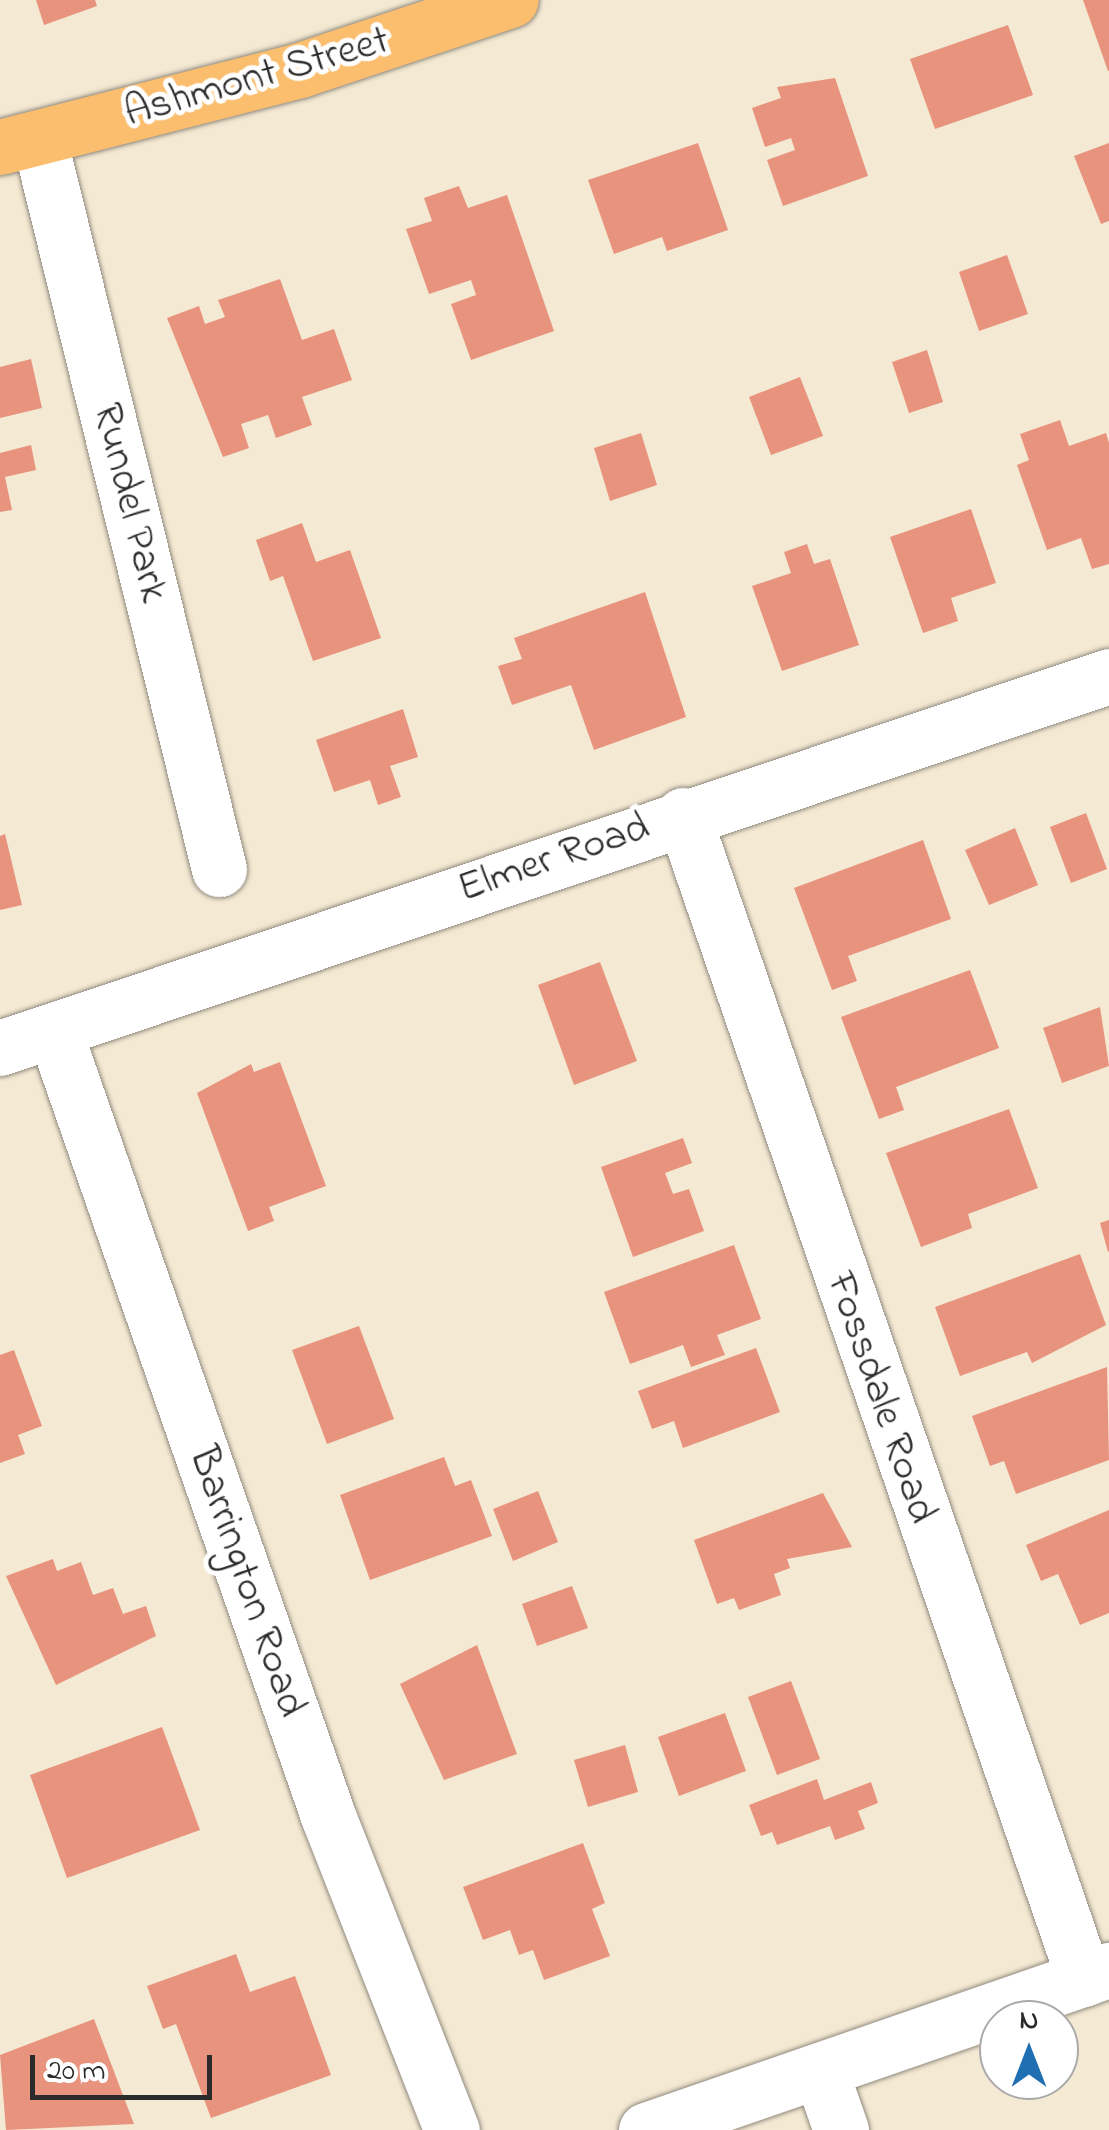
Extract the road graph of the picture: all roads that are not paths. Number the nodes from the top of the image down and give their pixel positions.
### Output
1 (511, 0) edge
2 (20, 142) edge
3 (1109, 676) edge
4 (683, 815) junction
5 (219, 869) dead end
6 (54, 1030) junction
7 (0, 1048) edge
8 (1096, 1975) edge
9 (820, 2070) junction
10 (452, 2130) edge
11 (646, 2130) edge
12 (841, 2130) edge

1 - 2 main road, Ashmont Street
2 - 5 street, Rundel Park
3 - 4 street, Elmer Road
4 - 6 street, Elmer Road
4 - 8 street, Fossdale Road
6 - 7 street, Elmer Road
6 - 10 street, Barrington Road
8 - 9 street
9 - 11 street
9 - 12 street

